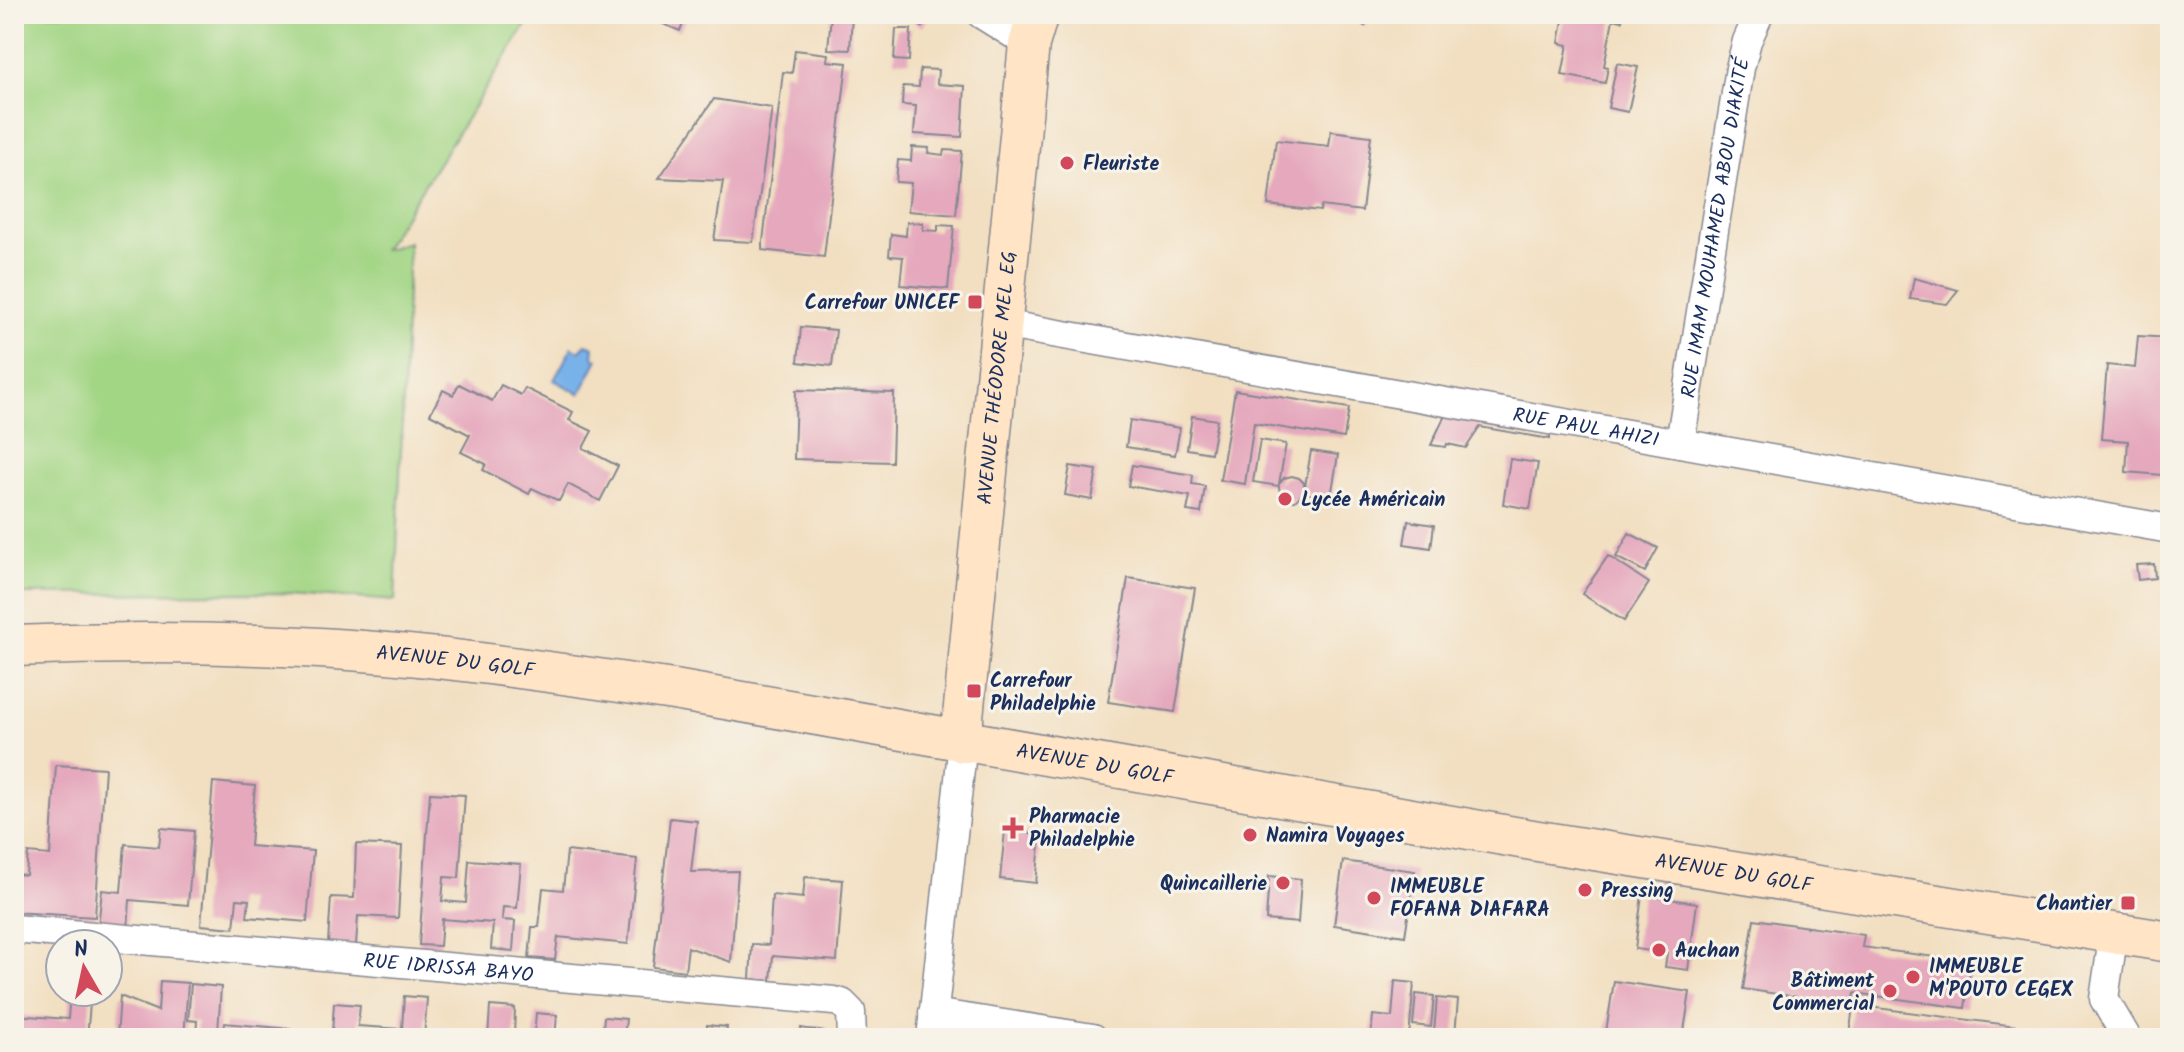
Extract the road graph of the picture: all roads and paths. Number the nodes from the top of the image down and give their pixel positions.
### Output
1 (981, 14) edge
2 (1759, 14) edge
3 (1033, 29) edge
4 (1001, 324) junction
5 (1680, 443) junction
6 (2170, 529) edge
7 (14, 646) edge
8 (963, 742) junction
9 (14, 929) edge
10 (2114, 932) junction
11 (2170, 942) edge
12 (932, 1025) edge
13 (852, 1038) edge
14 (1093, 1038) edge
15 (2127, 1038) edge

1 - 3 street
2 - 5 street, RUE IMAM MOUHAMED ABOU DIAKITÉ
3 - 4 main road, AVENUE THÉODORE MEL EG
4 - 5 street, RUE PAUL AHIZI
4 - 8 main road, AVENUE THÉODORE MEL EG
5 - 6 street, RUE PAUL AHIZI
7 - 8 main road, AVENUE DU GOLF
8 - 10 main road, AVENUE DU GOLF
8 - 12 street
9 - 13 street, RUE IDRISSA BAYO
10 - 11 main road, AVENUE DU GOLF
10 - 15 street
12 - 14 street

